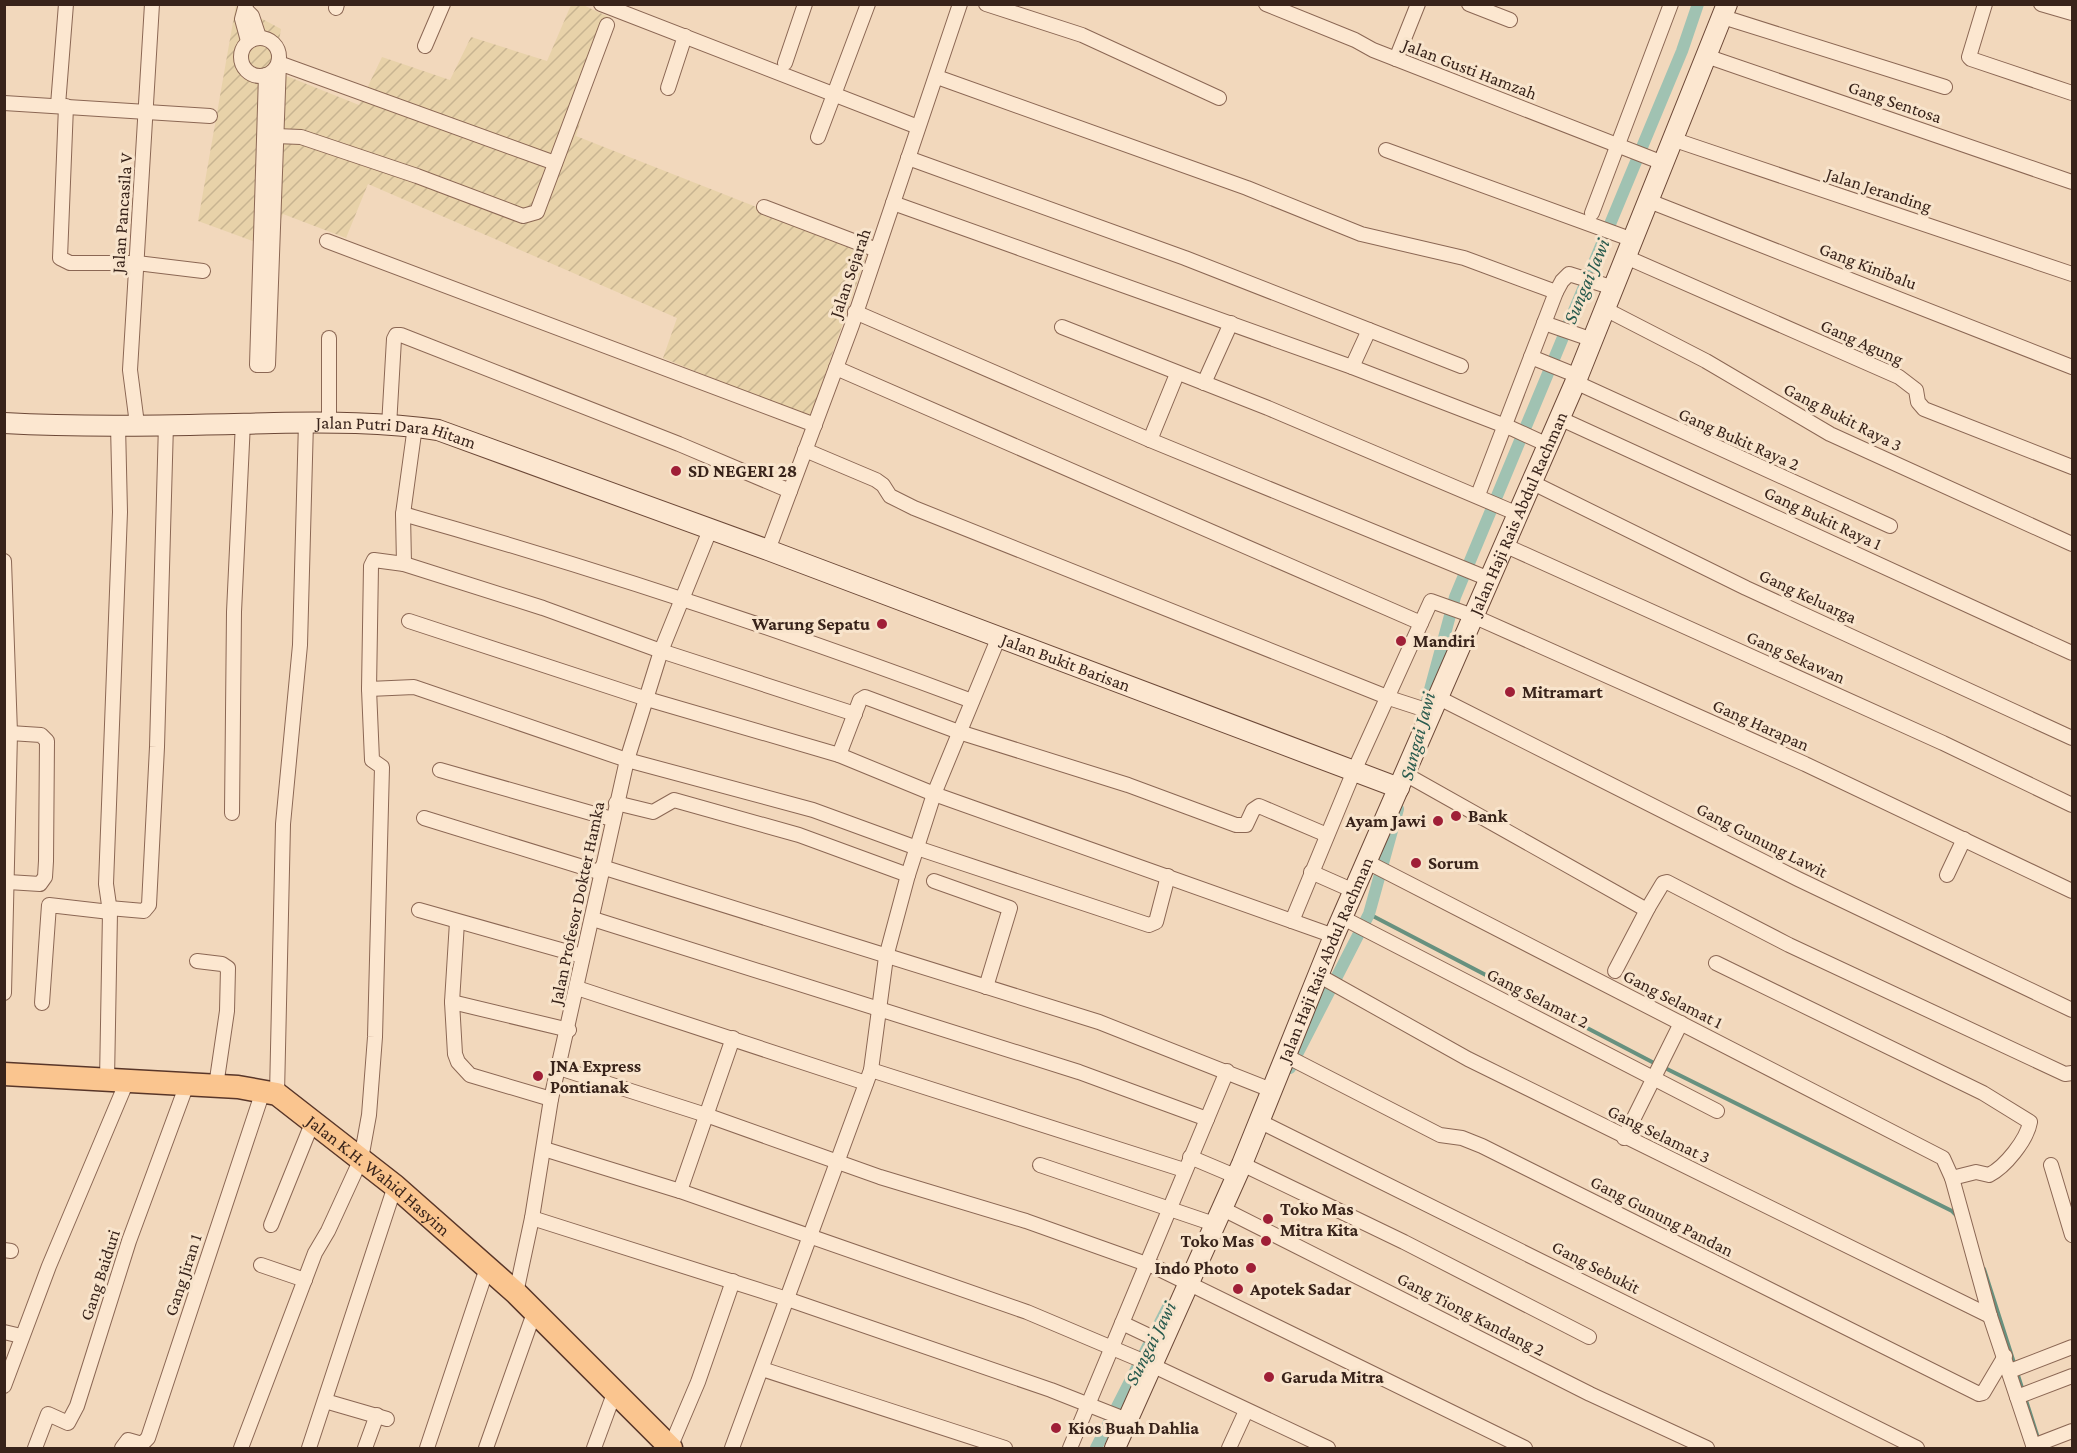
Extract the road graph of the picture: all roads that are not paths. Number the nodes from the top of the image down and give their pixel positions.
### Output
1 (66, 4) edge
2 (152, 4) edge
3 (443, 4) edge
4 (601, 4) edge
5 (805, 4) edge
6 (868, 4) edge
7 (960, 4) edge
8 (986, 4) edge
9 (1266, 4) edge
10 (1418, 4) edge
11 (1469, 4) edge
12 (1671, 4) edge
13 (1985, 4) edge
14 (2041, 4) edge
15 (246, 7) edge
16 (1725, 11) edge
17 (2073, 13) edge
18 (1510, 20) dead end
19 (607, 25) dead end
20 (685, 36) junction
21 (253, 39) junction
22 (425, 46) dead end
23 (1706, 56) junction
24 (1396, 59) junction
25 (279, 63) junction
26 (785, 63) dead end
27 (266, 75) junction
28 (937, 77) junction
29 (1945, 87) dead end
30 (668, 88) dead end
31 (2073, 93) edge
32 (833, 94) junction
33 (1219, 98) dead end
34 (4, 103) edge
35 (62, 105) junction
36 (146, 112) junction
37 (210, 116) dead end
38 (918, 127) junction
39 (276, 136) junction
40 (818, 137) dead end
41 (1675, 140) junction
42 (1621, 146) junction
43 (1386, 150) dead end
44 (908, 158) junction
45 (1659, 162) junction
46 (555, 163) junction
47 (2073, 182) edge
48 (268, 192) junction
49 (1649, 201) junction
50 (893, 203) junction
51 (764, 207) dead end
52 (1592, 213) dead end
53 (327, 241) dead end
54 (1626, 245) junction
55 (877, 250) junction
56 (137, 263) junction
57 (203, 271) dead end
58 (2073, 274) edge
59 (1607, 286) junction
60 (1556, 292) junction
61 (1605, 309) junction
62 (855, 312) junction
63 (1231, 323) junction
64 (1550, 325) junction
65 (1062, 327) dead end
66 (1369, 330) junction
67 (329, 338) dead end
68 (1586, 338) junction
69 (1534, 358) junction
70 (1461, 366) dead end
71 (1352, 367) junction
72 (2073, 367) edge
73 (836, 368) junction
74 (1177, 374) junction
75 (1572, 376) junction
76 (1204, 383) junction
77 (1559, 418) junction
78 (243, 422) junction
79 (306, 422) junction
80 (329, 422) junction
81 (4, 423) edge
82 (166, 424) junction
83 (128, 425) junction
84 (815, 425) junction
85 (389, 426) junction
86 (415, 426) junction
87 (1508, 427) junction
88 (1150, 440) junction
89 (1543, 443) junction
90 (805, 450) junction
91 (2073, 467) edge
92 (1531, 482) junction
93 (790, 491) junction
94 (1480, 496) junction
95 (1515, 512) junction
96 (403, 514) junction
97 (1890, 526) dead end
98 (710, 530) junction
99 (2073, 544) edge
100 (1504, 545) junction
101 (768, 550) junction
102 (4, 561) edge
103 (404, 564) junction
104 (1484, 577) junction
105 (681, 599) junction
106 (1467, 614) junction
107 (409, 621) dead end
108 (1421, 623) junction
109 (998, 639) junction
110 (661, 651) junction
111 (2073, 653) edge
112 (369, 689) junction
113 (1389, 698) junction
114 (647, 699) junction
115 (972, 701) junction
116 (1431, 706) junction
117 (855, 714) junction
118 (959, 732) junction
119 (10, 733) junction
120 (2073, 738) edge
121 (839, 755) junction
122 (627, 760) junction
123 (440, 770) dead end
124 (1359, 773) junction
125 (1398, 783) junction
126 (934, 794) junction
127 (616, 803) junction
128 (2073, 805) edge
129 (232, 813) dead end
130 (424, 818) dead end
131 (612, 819) junction
132 (1327, 835) junction
133 (1964, 839) junction
134 (916, 848) junction
135 (1370, 857) junction
136 (602, 870) junction
137 (908, 875) junction
138 (1316, 875) junction
139 (1947, 875) dead end
140 (1168, 876) junction
141 (934, 881) dead end
142 (8, 882) junction
143 (1350, 889) junction
144 (2073, 891) edge
145 (1648, 909) junction
146 (110, 910) junction
147 (419, 910) dead end
148 (1342, 918) junction
149 (593, 919) junction
150 (457, 922) junction
151 (1296, 922) junction
152 (1330, 934) junction
153 (582, 956) junction
154 (886, 957) junction
155 (197, 961) dead end
156 (1716, 963) dead end
157 (1615, 971) dead end
158 (1318, 975) junction
159 (986, 987) junction
160 (577, 988) junction
161 (4, 993) edge
162 (452, 1002) junction
163 (42, 1003) dead end
164 (881, 1010) junction
165 (2073, 1010) edge
166 (1681, 1023) junction
167 (568, 1030) junction
168 (733, 1038) junction
169 (1286, 1056) junction
170 (559, 1068) junction
171 (1230, 1072) junction
172 (2073, 1072) edge
173 (4, 1074) edge
174 (868, 1077) junction
175 (1653, 1078) junction
176 (117, 1080) junction
177 (187, 1084) junction
178 (216, 1086) junction
179 (1267, 1088) junction
180 (270, 1093) junction
181 (551, 1099) junction
182 (1718, 1111) dead end
183 (706, 1115) junction
184 (1207, 1119) junction
185 (313, 1121) junction
186 (1259, 1121) junction
187 (1624, 1137) junction
188 (544, 1149) junction
189 (1194, 1158) junction
190 (361, 1160) junction
191 (838, 1161) junction
192 (1040, 1165) dead end
193 (2051, 1165) dead end
194 (1184, 1170) junction
195 (1234, 1171) junction
196 (1958, 1176) junction
197 (395, 1186) junction
198 (680, 1191) junction
199 (1172, 1209) junction
200 (1218, 1216) junction
201 (532, 1218) junction
202 (270, 1225) dead end
203 (2073, 1235) edge
204 (811, 1238) junction
205 (261, 1265) dead end
206 (1150, 1265) junction
207 (487, 1268) junction
208 (304, 1280) junction
209 (1183, 1280) junction
210 (733, 1281) junction
211 (516, 1293) junction
212 (787, 1299) junction
213 (534, 1313) junction
214 (1990, 1316) junction
215 (1125, 1325) junction
216 (4, 1332) edge
217 (21, 1336) junction
218 (1589, 1337) dead end
219 (1155, 1339) junction
220 (2073, 1347) edge
221 (1115, 1349) junction
222 (2005, 1356) junction
223 (1147, 1363) junction
224 (762, 1369) junction
225 (2010, 1371) junction
226 (2073, 1376) edge
227 (4, 1386) edge
228 (615, 1391) junction
229 (2018, 1397) junction
230 (325, 1401) junction
231 (1092, 1406) junction
232 (1246, 1410) junction
233 (1122, 1418) junction
234 (2073, 1431) edge
235 (2033, 1447) edge
236 (671, 1448) edge
237 (35, 1449) edge
238 (122, 1449) edge
239 (242, 1449) edge
240 (309, 1449) edge
241 (365, 1449) edge
242 (427, 1449) edge
243 (486, 1449) edge
244 (594, 1449) edge
245 (732, 1449) edge
246 (1005, 1449) edge
247 (1070, 1449) edge
248 (1115, 1449) edge
249 (1229, 1449) edge
250 (1328, 1449) edge
251 (1525, 1449) edge
252 (1707, 1449) edge
253 (1917, 1449) edge

1 - 35 street
2 - 36 street, Jalan Pancasila V
3 - 22 street
4 - 20 street
5 - 26 street
6 - 32 street
7 - 28 street, Jalan Sejarah
8 - 33 street
9 - 24 street, Jalan Gusti Hamzah
10 - 24 street
11 - 18 street
12 - 42 street
13 - 31 street
14 - 17 street
15 - 21 street
16 - 23 street, Jalan Haji Rais Abdul Rachman
16 - 29 street
19 - 46 street
20 - 30 street
20 - 32 street
21 - 25 street
21 - 27 street
23 - 41 street, Jalan Haji Rais Abdul Rachman
23 - 47 street, Gang Sentosa
24 - 42 street, Jalan Gusti Hamzah
25 - 27 street
25 - 39 street
25 - 46 street
27 - 48 street
28 - 38 street, Jalan Sejarah
28 - 60 street
32 - 38 street
32 - 40 street
34 - 35 street
35 - 36 street
35 - 56 street
36 - 37 street
36 - 56 street, Jalan Pancasila V
38 - 44 street, Jalan Sejarah
39 - 46 street
39 - 48 street
41 - 45 street, Jalan Haji Rais Abdul Rachman
41 - 58 street, Jalan Jeranding
42 - 45 street, Jalan Gusti Hamzah
42 - 52 street
43 - 54 street, Gang Agung
44 - 50 street, Jalan Sejarah
44 - 66 street
45 - 49 street, Jalan Haji Rais Abdul Rachman
48 - 48 street
49 - 54 street, Jalan Haji Rais Abdul Rachman
49 - 72 street, Gang Kinibalu
50 - 55 street, Jalan Sejarah
50 - 63 street
51 - 55 street
53 - 84 street
54 - 59 street, Jalan Haji Rais Abdul Rachman
54 - 91 street, Gang Agung
55 - 62 street, Jalan Sejarah
56 - 57 street
56 - 83 street, Jalan Pancasila V
59 - 60 street
59 - 61 street, Jalan Haji Rais Abdul Rachman
60 - 64 street
61 - 68 street, Jalan Haji Rais Abdul Rachman
61 - 99 street, Gang Bukit Raya 3
62 - 73 street, Jalan Sejarah
62 - 88 street
63 - 71 street
63 - 76 street
64 - 68 street
64 - 69 street
65 - 74 street
66 - 70 street
66 - 71 street
67 - 80 street
68 - 75 street, Jalan Haji Rais Abdul Rachman
69 - 75 street, Gang Bukit Raya 2
69 - 87 street
71 - 87 street
73 - 84 street, Jalan Sejarah
73 - 108 street
74 - 76 street
74 - 88 street
75 - 77 street, Jalan Haji Rais Abdul Rachman
75 - 97 street, Gang Bukit Raya 2
76 - 94 street
77 - 89 street, Jalan Haji Rais Abdul Rachman
77 - 111 street, Gang Bukit Raya 1
78 - 79 street, Jalan Putri Dara Hitam
78 - 82 street, Jalan Putri Dara Hitam
78 - 129 street
79 - 80 street, Jalan Putri Dara Hitam
79 - 180 street
80 - 85 street, Jalan Putri Dara Hitam
81 - 83 street, Jalan Putri Dara Hitam
82 - 83 street, Jalan Putri Dara Hitam
82 - 146 street
83 - 146 street, Jalan Pancasila V
84 - 90 street, Jalan Sejarah
85 - 86 street, Jalan Putri Dara Hitam
85 - 93 street
86 - 96 street
86 - 98 street, Jalan Putri Dara Hitam
87 - 89 street
87 - 94 street
88 - 104 street
89 - 92 street, Jalan Haji Rais Abdul Rachman
90 - 93 street, Jalan Sejarah
90 - 113 street, Gang Gunung Lawit
92 - 95 street, Jalan Haji Rais Abdul Rachman
92 - 120 street, Gang Keluarga
93 - 101 street, Jalan Sejarah
94 - 95 street
95 - 100 street, Jalan Haji Rais Abdul Rachman
96 - 103 street
96 - 105 street
98 - 101 street, Jalan Putri Dara Hitam
98 - 105 street, Jalan Profesor Dokter Hamka
100 - 104 street, Jalan Haji Rais Abdul Rachman
100 - 128 street, Gang Sekawan
101 - 109 street, Jalan Bukit Barisan
102 - 119 street
103 - 110 street
103 - 112 street
104 - 106 street, Jalan Haji Rais Abdul Rachman
105 - 110 street, Jalan Profesor Dokter Hamka
105 - 115 street
106 - 108 street, Gang Harapan
106 - 116 street, Jalan Haji Rais Abdul Rachman
106 - 133 street, Gang Harapan
107 - 114 street
108 - 113 street
109 - 115 street
109 - 124 street, Jalan Bukit Barisan
110 - 114 street, Jalan Profesor Dokter Hamka
110 - 117 street
112 - 122 street
112 - 190 street
113 - 116 street, Gang Gunung Lawit
113 - 124 street
114 - 121 street
114 - 122 street, Jalan Profesor Dokter Hamka
115 - 118 street
116 - 125 street, Jalan Haji Rais Abdul Rachman
116 - 165 street, Gang Gunung Lawit
117 - 118 street
117 - 121 street
118 - 126 street
118 - 132 street
119 - 142 street
119 - 142 street
121 - 126 street
122 - 127 street, Jalan Profesor Dokter Hamka
122 - 134 street
123 - 131 street
124 - 125 street, Jalan Bukit Barisan
124 - 132 street
125 - 135 street, Jalan Haji Rais Abdul Rachman
125 - 145 street
126 - 134 street
126 - 140 street
127 - 131 street, Jalan Profesor Dokter Hamka
127 - 137 street
130 - 136 street
131 - 136 street, Jalan Profesor Dokter Hamka
132 - 138 street
133 - 139 street
133 - 144 street, Gang Harapan
134 - 137 street
134 - 140 street
135 - 143 street, Jalan Haji Rais Abdul Rachman
135 - 166 street, Gang Selamat 1
136 - 149 street, Jalan Profesor Dokter Hamka
136 - 154 street
137 - 154 street
138 - 143 street
138 - 151 street
140 - 151 street
141 - 159 street
142 - 161 street
143 - 148 street, Jalan Haji Rais Abdul Rachman
145 - 157 street
145 - 172 street
146 - 163 street
146 - 176 street, Jalan Pancasila V
147 - 150 street
148 - 152 street, Jalan Haji Rais Abdul Rachman
148 - 175 street, Gang Selamat 2
149 - 153 street, Jalan Profesor Dokter Hamka
149 - 164 street
150 - 153 street
150 - 162 street
151 - 152 street
152 - 158 street, Jalan Haji Rais Abdul Rachman
153 - 160 street, Jalan Profesor Dokter Hamka
154 - 159 street
154 - 164 street
155 - 178 street
156 - 196 street
158 - 169 street, Jalan Haji Rais Abdul Rachman
158 - 187 street, Gang Selamat 3
159 - 171 street
160 - 167 street, Jalan Profesor Dokter Hamka
160 - 168 street
162 - 167 street
162 - 181 street
164 - 174 street
164 - 184 street
166 - 175 street
166 - 196 street, Gang Selamat 1
167 - 170 street, Jalan Profesor Dokter Hamka
168 - 174 street
168 - 183 street
169 - 179 street, Jalan Haji Rais Abdul Rachman
169 - 222 street, Gang Gunung Pandan
170 - 181 street, Jalan Profesor Dokter Hamka
170 - 183 street
171 - 179 street
171 - 184 street
173 - 176 main road
174 - 191 street
174 - 194 street
175 - 182 street, Gang Selamat 2
175 - 187 street
176 - 177 main road
176 - 217 street
177 - 178 main road
177 - 237 street, Gang Baiduri
178 - 180 main road
179 - 186 street, Jalan Haji Rais Abdul Rachman
180 - 185 main road, Jalan K.H. Wahid Hasyim
180 - 238 street, Gang Jiran 1
181 - 188 street, Jalan Profesor Dokter Hamka
183 - 191 street
183 - 198 street
184 - 189 street
185 - 190 main road, Jalan K.H. Wahid Hasyim
185 - 202 street
186 - 195 street, Jalan Haji Rais Abdul Rachman
186 - 253 street, Gang Sebukit
187 - 214 street, Gang Selamat 3
188 - 198 street
188 - 201 street, Jalan Profesor Dokter Hamka
189 - 194 street
189 - 195 street
190 - 197 main road, Jalan K.H. Wahid Hasyim
190 - 208 street
191 - 204 street
191 - 206 street
192 - 199 street, Gang Tiong Kandang 2
193 - 203 street
194 - 199 street
195 - 200 street, Jalan Haji Rais Abdul Rachman
195 - 218 street
196 - 214 street, Gang Selamat 1
197 - 207 main road, Jalan K.H. Wahid Hasyim
197 - 230 street
198 - 204 street
199 - 200 street, Gang Tiong Kandang 2
199 - 206 street
200 - 209 street, Jalan Haji Rais Abdul Rachman
200 - 252 street, Gang Tiong Kandang 2
201 - 210 street
201 - 211 street, Jalan Profesor Dokter Hamka
204 - 212 street
204 - 221 street
205 - 208 street
206 - 209 street
206 - 215 street
207 - 211 main road, Jalan K.H. Wahid Hasyim
207 - 242 street
208 - 239 street
209 - 219 street, Jalan Haji Rais Abdul Rachman
209 - 251 street
210 - 212 street
210 - 236 street
211 - 213 main road, Jalan K.H. Wahid Hasyim
212 - 224 street
212 - 231 street
213 - 228 main road, Jalan K.H. Wahid Hasyim
213 - 243 street
214 - 222 street, Gang Selamat 1
215 - 219 street
215 - 221 street
216 - 217 street
217 - 227 street
219 - 223 street, Jalan Haji Rais Abdul Rachman
220 - 225 street
221 - 223 street
221 - 231 street
222 - 225 street, Gang Selamat 1
223 - 232 street
223 - 233 street, Jalan Haji Rais Abdul Rachman
224 - 245 street
224 - 246 street
225 - 229 street, Gang Selamat 1
226 - 229 street
228 - 236 main road, Jalan K.H. Wahid Hasyim
228 - 244 street
229 - 235 street, Gang Selamat 1
230 - 240 street
230 - 241 street
231 - 233 street
231 - 247 street
232 - 249 street
232 - 250 street
233 - 248 street, Jalan Haji Rais Abdul Rachman
234 - 235 street

